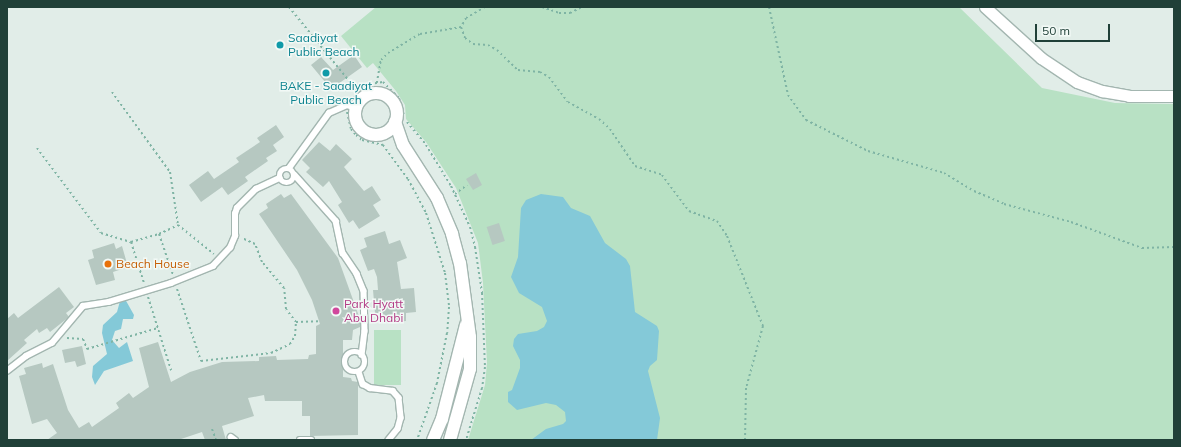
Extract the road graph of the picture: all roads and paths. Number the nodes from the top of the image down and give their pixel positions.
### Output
1 (289, 7) edge
2 (485, 7) edge
3 (542, 7) edge
4 (582, 7) edge
5 (769, 7) edge
6 (985, 7) edge
7 (461, 27) junction
8 (379, 81) junction
9 (112, 92) dead end
10 (358, 92) junction
11 (375, 94) junction
12 (1174, 96) edge
13 (351, 107) junction
14 (395, 122) junction
15 (381, 134) junction
16 (403, 145) junction
17 (37, 148) dead end
18 (289, 168) junction
19 (295, 175) junction
20 (280, 178) junction
21 (467, 185) dead end
22 (455, 194) dead end
23 (178, 224) junction
24 (95, 226) dead end
25 (159, 234) junction
26 (235, 236) junction
27 (131, 242) dead end
28 (1174, 247) edge
29 (221, 259) junction
30 (175, 281) junction
31 (319, 321) dead end
32 (296, 322) junction
33 (467, 322) junction
34 (158, 328) dead end
35 (60, 336) junction
36 (362, 355) junction
37 (7, 371) edge
38 (359, 372) junction
39 (212, 429) dead end
40 (434, 437) edge
41 (216, 440) edge
42 (300, 440) edge
43 (311, 440) edge
44 (389, 440) edge
45 (417, 440) edge
46 (450, 440) edge
47 (745, 440) edge

1 - 10 path
2 - 7 path
3 - 4 path
5 - 28 path
6 - 12 street
7 - 8 path
7 - 47 path
8 - 10 path
8 - 11 path
9 - 23 path
10 - 13 path
11 - 13 street
11 - 14 street
13 - 15 street
13 - 18 lane
13 - 45 path
14 - 15 street
14 - 16 street
15 - 16 street
16 - 33 street
17 - 24 path
18 - 19 lane
18 - 20 lane
19 - 20 lane
19 - 36 lane
20 - 26 lane
21 - 22 path
23 - 25 path
23 - 29 path
25 - 27 path
25 - 30 path
26 - 29 lane
26 - 32 path
29 - 30 lane
30 - 32 path
30 - 35 lane
31 - 32 path
33 - 40 street
33 - 46 street
34 - 35 path
35 - 37 lane
36 - 38 lane
36 - 38 lane
38 - 44 lane
39 - 41 path
40 - 46 street
42 - 43 lane

